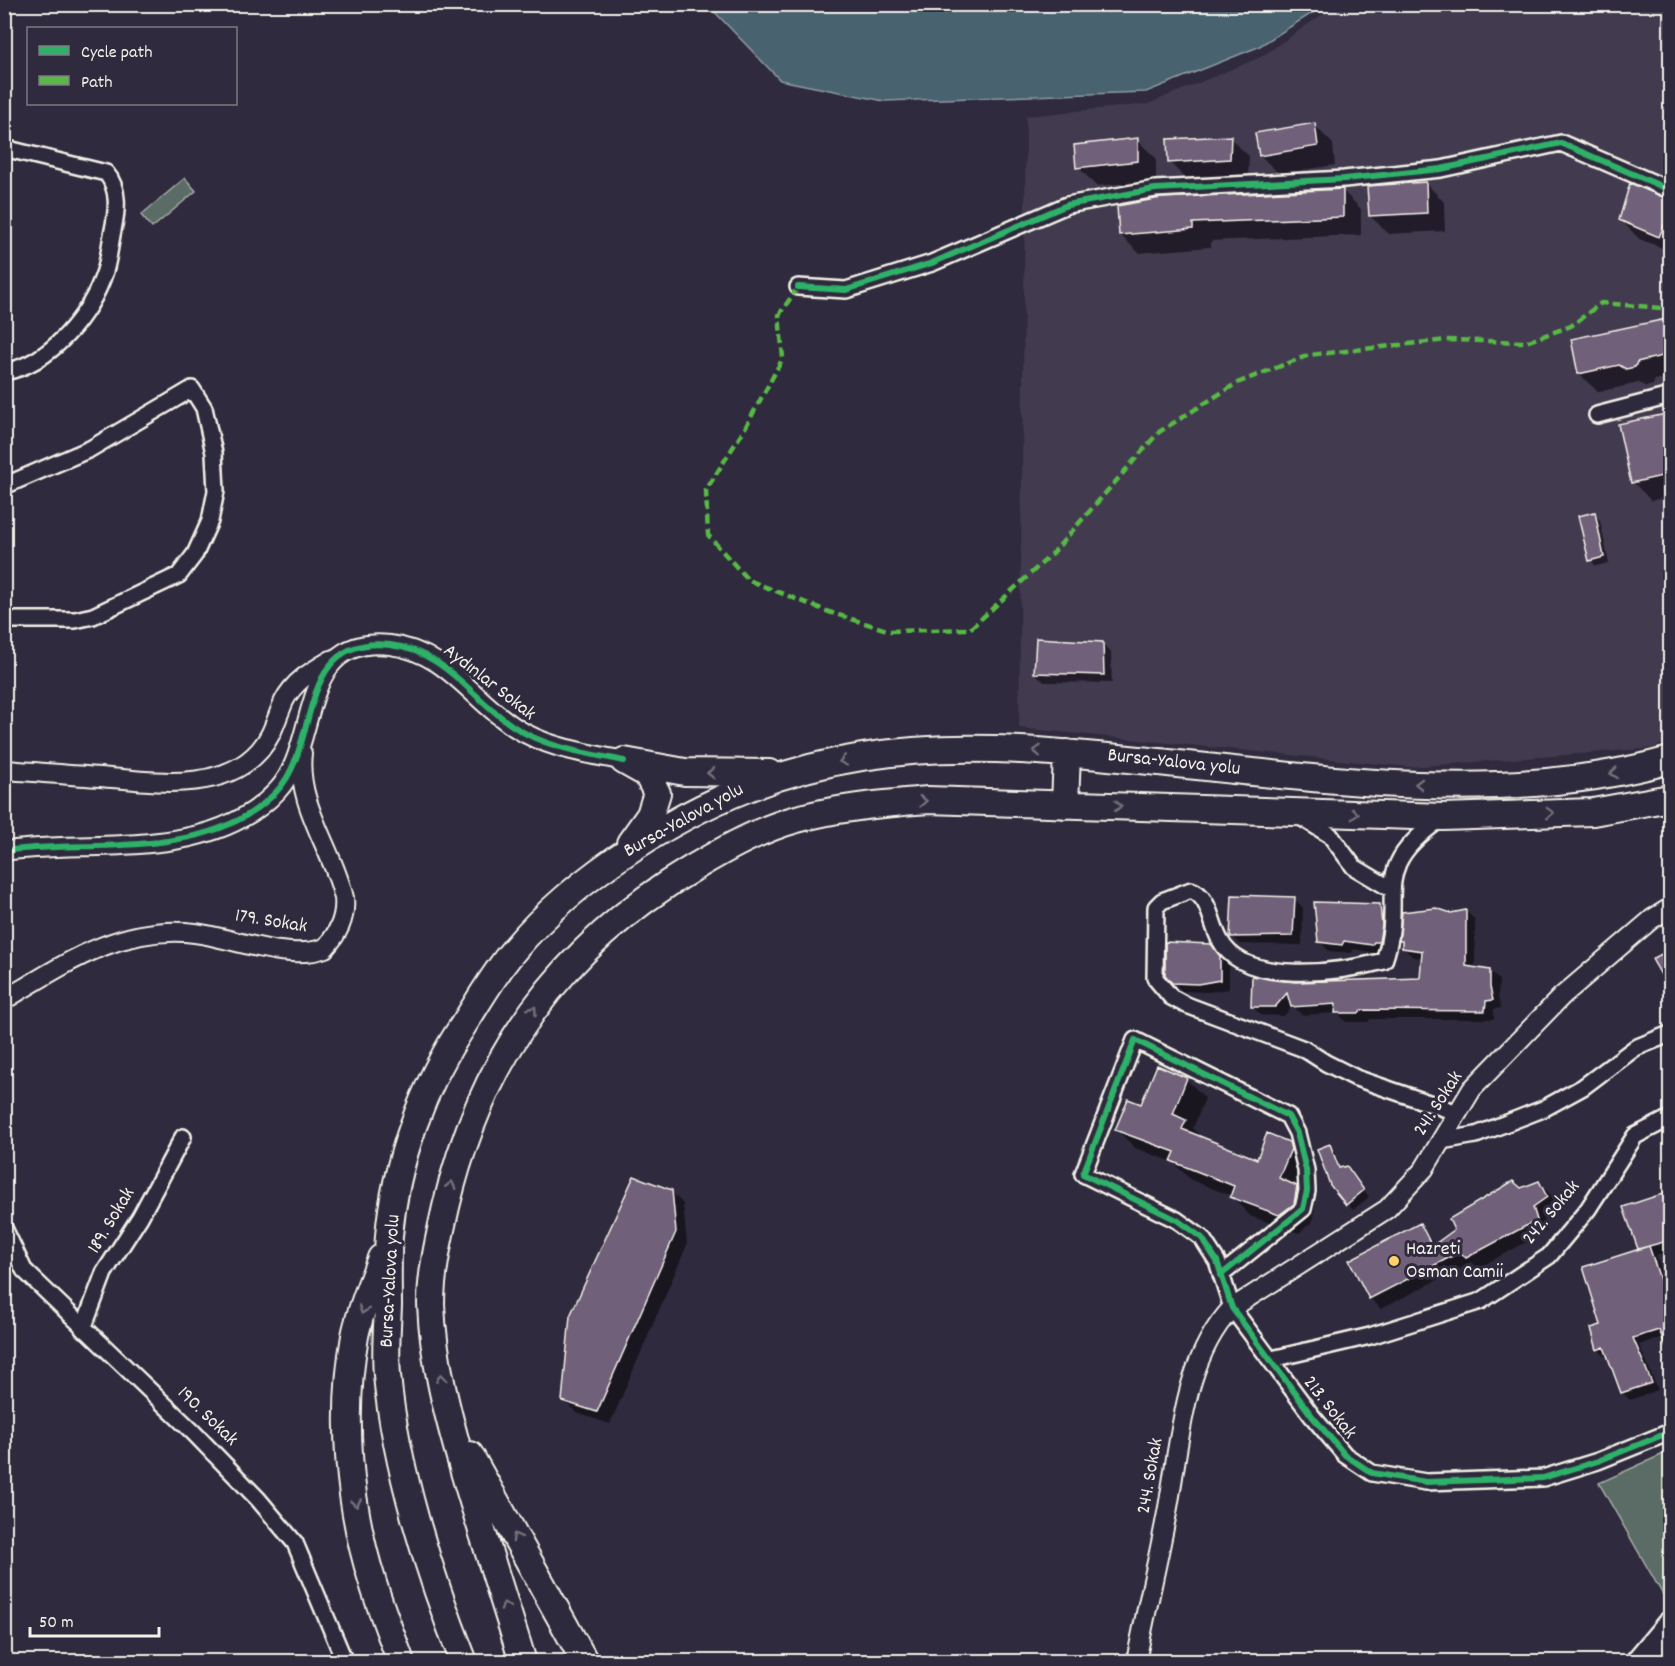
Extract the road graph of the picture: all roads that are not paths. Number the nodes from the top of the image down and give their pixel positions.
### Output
1 (4, 148) edge
2 (1671, 190) edge
3 (798, 287) dead end
4 (4, 372) edge
5 (1671, 396) edge
6 (1598, 415) dead end
7 (4, 486) edge
8 (4, 620) edge
9 (341, 655) junction
10 (303, 740) junction
11 (1067, 753) junction
12 (1671, 760) edge
13 (624, 761) junction
14 (4, 770) edge
15 (790, 773) junction
16 (1671, 798) edge
17 (1065, 804) junction
18 (1292, 812) junction
19 (1443, 817) junction
20 (4, 851) edge
21 (621, 855) junction
22 (1391, 889) junction
23 (1671, 908) edge
24 (4, 1000) edge
25 (1667, 1035) dead end
26 (1458, 1113) junction
27 (1671, 1118) edge
28 (183, 1137) dead end
29 (1441, 1141) junction
30 (4, 1228) edge
31 (389, 1235) junction
32 (1221, 1275) junction
33 (1233, 1308) junction
34 (83, 1329) junction
35 (1272, 1359) junction
36 (448, 1416) junction
37 (1671, 1432) edge
38 (1671, 1626) edge
39 (345, 1662) edge
40 (401, 1662) edge
41 (464, 1662) edge
42 (523, 1662) edge
43 (585, 1662) edge
44 (1136, 1662) edge
45 (1640, 1662) edge

1 - 4 street
2 - 3 street
5 - 6 street
7 - 8 street
9 - 10 street, Aydınlar Sokak
9 - 13 street, Aydınlar Sokak
9 - 14 street
10 - 20 street, Aydınlar Sokak
10 - 24 street, 179. Sokak
12 -> 11 highway, Bursa-Yalova yolu
11 -> 15 highway, Bursa-Yalova yolu
11 - 17 highway
15 -> 13 highway
13 - 21 highway
15 - 21 highway, Bursa-Yalova yolu
19 -> 16 highway, Bursa-Yalova yolu
17 -> 18 highway, Bursa-Yalova yolu
36 -> 17 highway, Bursa-Yalova yolu
18 -> 19 highway, Bursa-Yalova yolu
18 - 22 street
19 - 22 street
21 - 31 highway, Bursa-Yalova yolu
22 - 26 street
23 - 26 street, 241. Sokak
25 - 29 street
26 - 29 street, 241. Sokak
27 - 35 street, 242. Sokak
28 - 34 street, 189. Sokak
29 - 33 street, 241. Sokak
30 - 34 street, 190. Sokak
31 -> 40 highway
31 - 41 highway, Bursa-Yalova yolu
32 - 32 street, 213. Sokak
32 - 33 street, 213. Sokak
33 - 35 street, 213. Sokak
33 - 44 street, 244. Sokak
34 - 39 street, 190. Sokak
35 - 37 street, 213. Sokak
42 -> 36 highway, Bursa-Yalova yolu
43 -> 36 highway
38 - 45 highway

